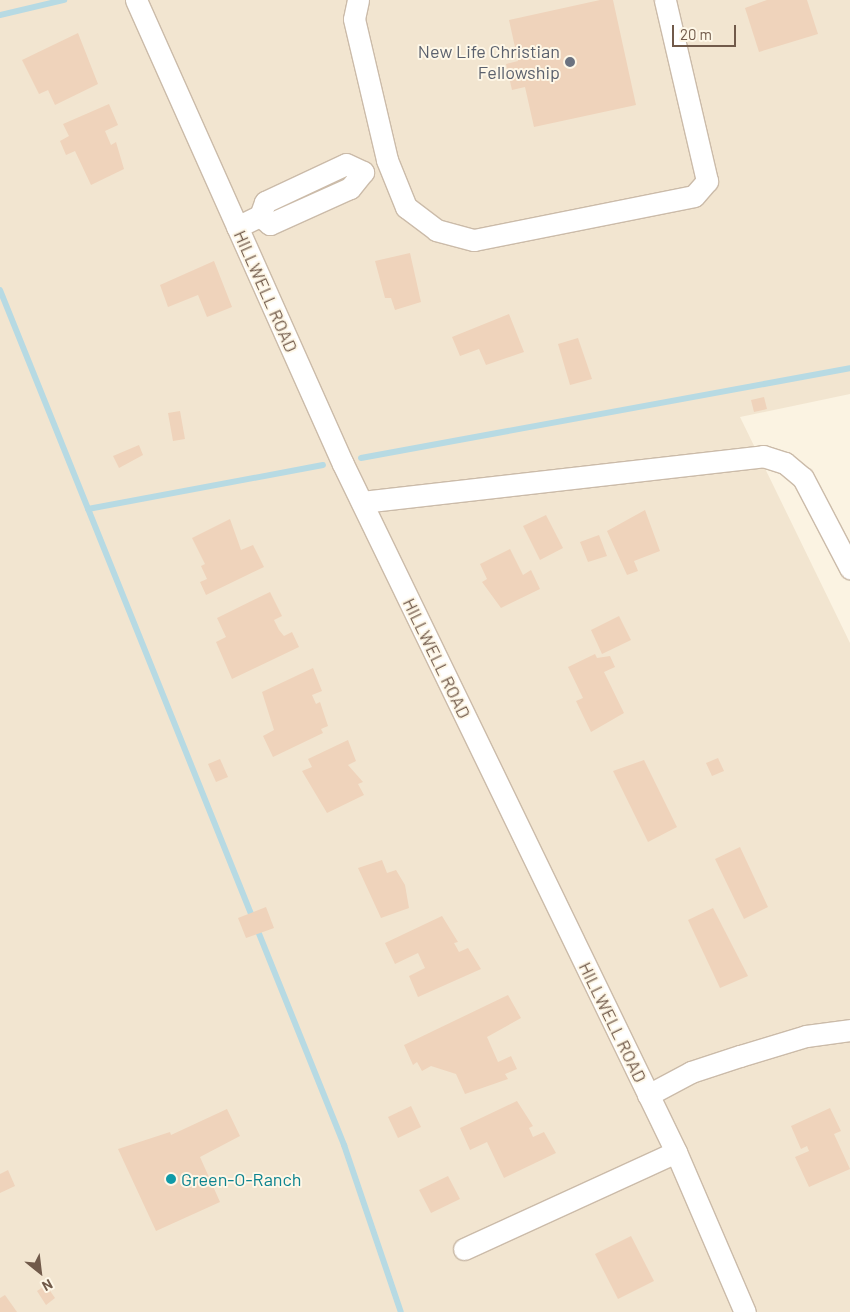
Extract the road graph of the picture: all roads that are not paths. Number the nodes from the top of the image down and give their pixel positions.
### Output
1 (136, 0) edge
2 (358, 0) edge
3 (665, 0) edge
4 (387, 160) junction
5 (237, 227) junction
6 (362, 502) junction
7 (850, 568) edge
8 (850, 1030) edge
9 (648, 1095) junction
10 (676, 1152) junction
11 (464, 1249) dead end
12 (745, 1312) edge

1 - 5 street, HILLWELL ROAD
2 - 4 street
3 - 4 street
4 - 5 street
5 - 6 street, HILLWELL ROAD
6 - 7 street
6 - 9 street, HILLWELL ROAD
8 - 9 street
9 - 10 street, HILLWELL ROAD
10 - 11 street
10 - 12 street, HILLWELL ROAD

